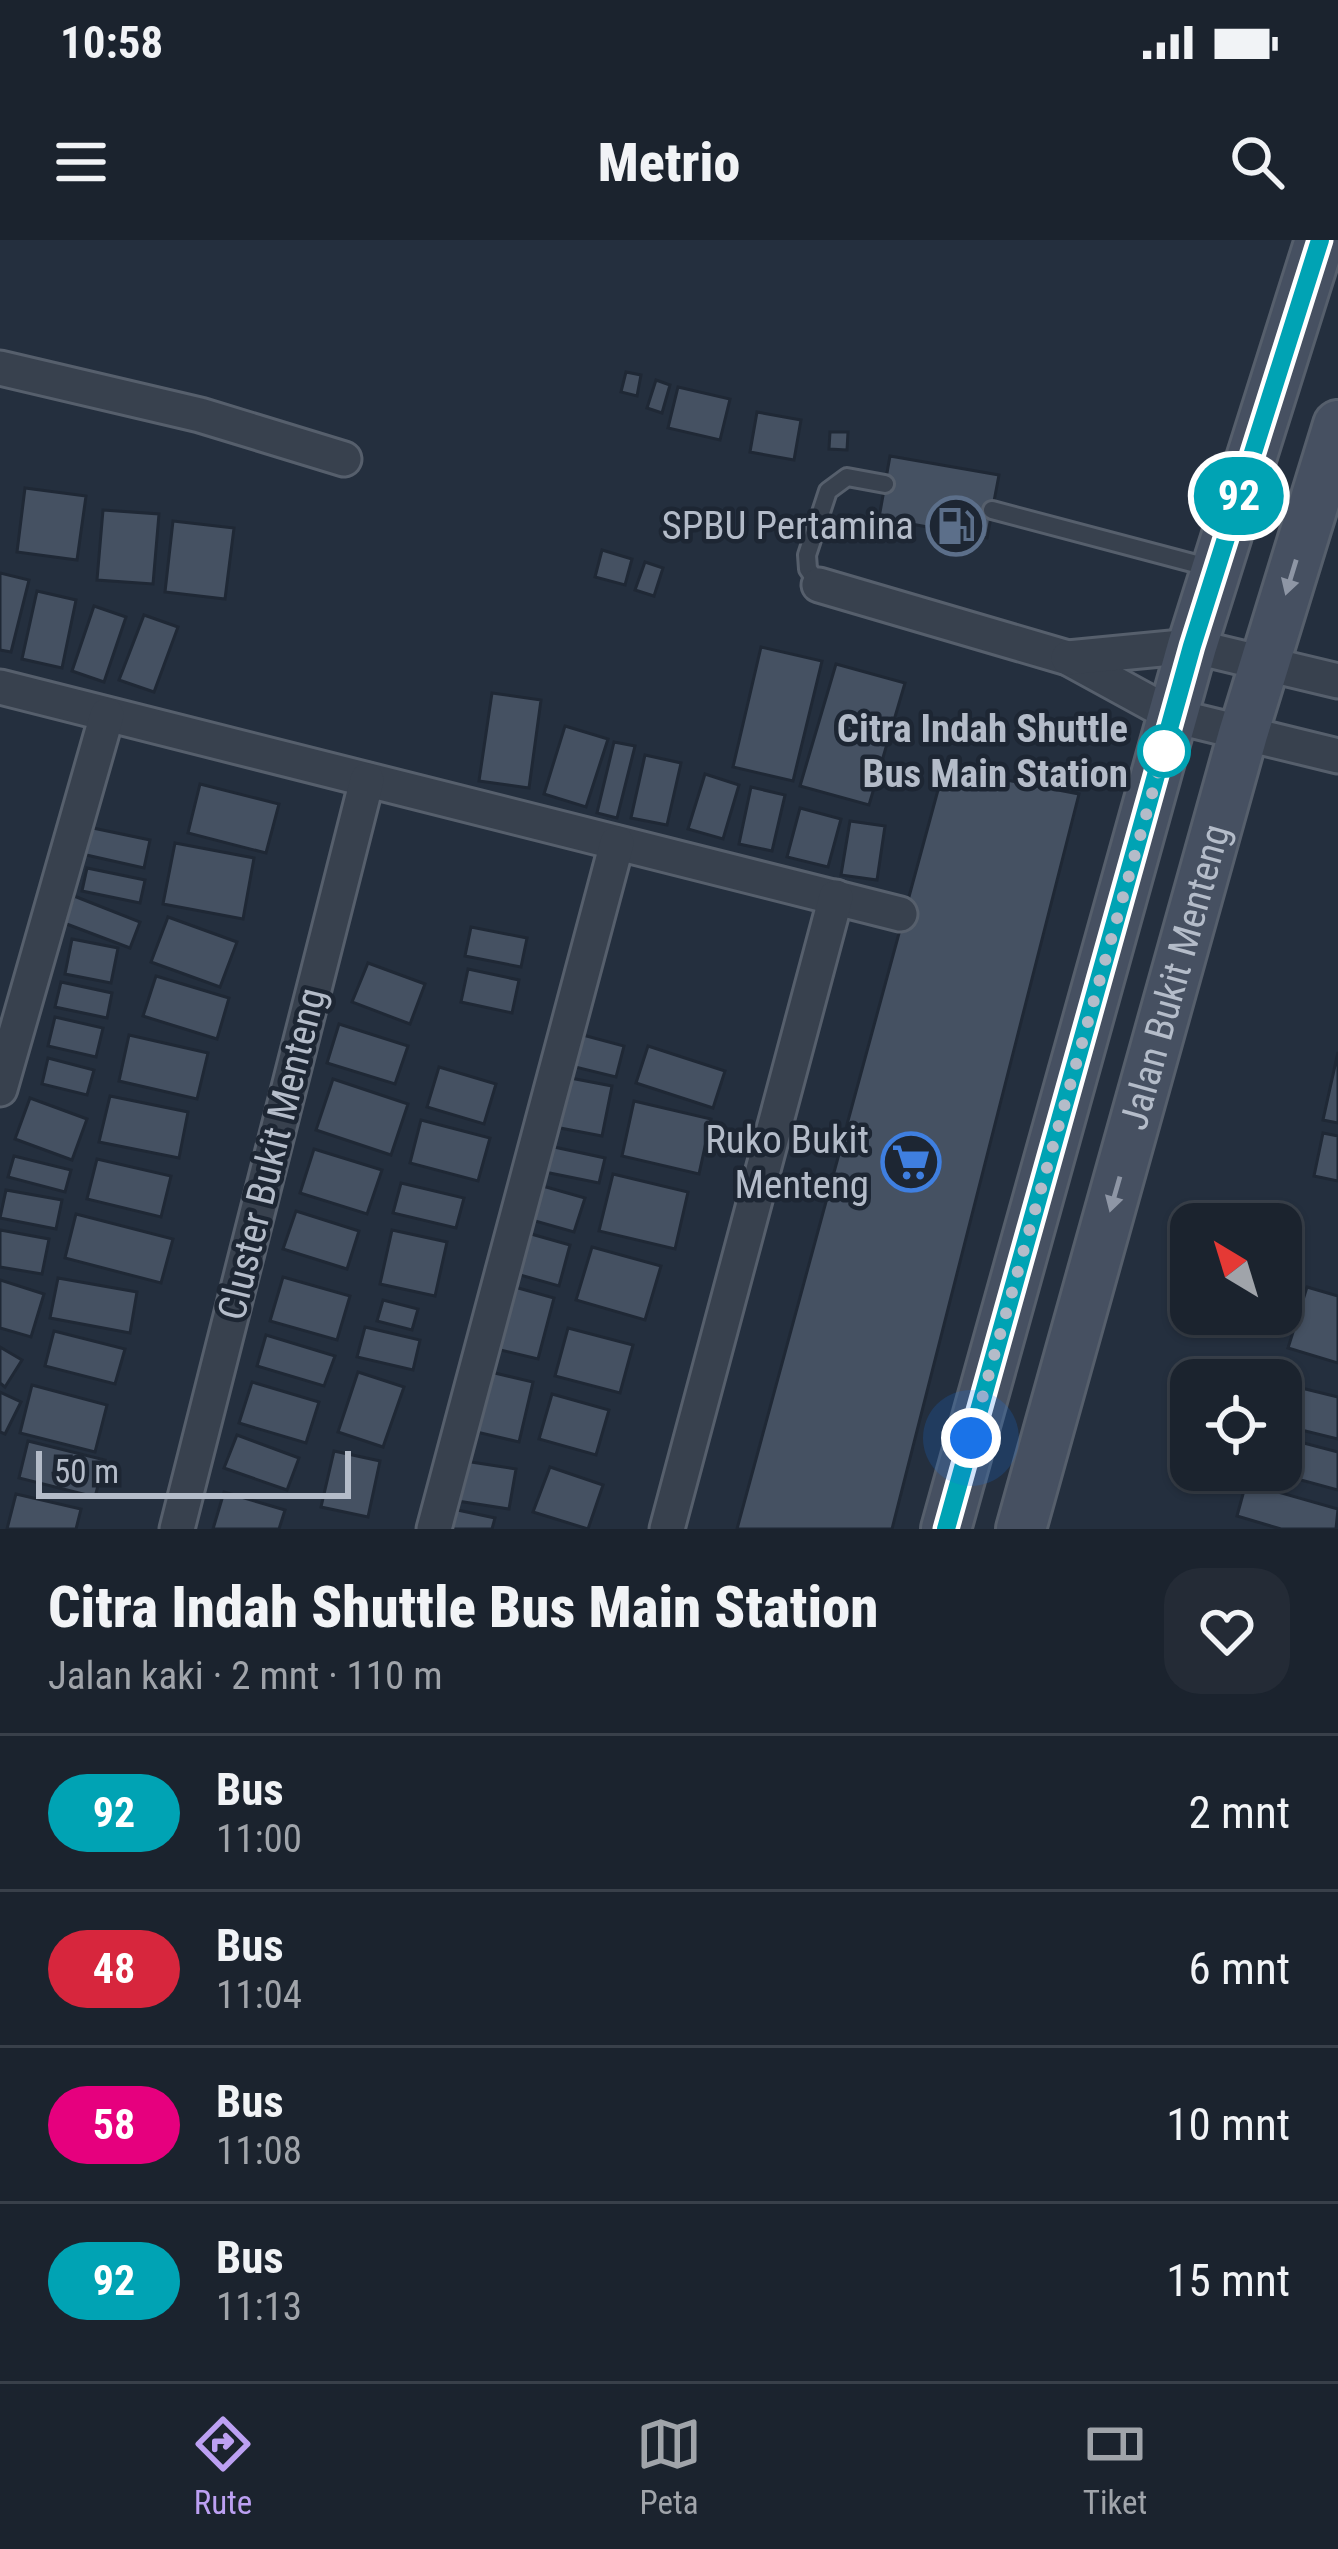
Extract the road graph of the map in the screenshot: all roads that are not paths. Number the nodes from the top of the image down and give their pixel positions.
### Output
1 (1320, 240) edge
2 (0, 368) edge
3 (1338, 425) edge
4 (344, 459) dead end
5 (885, 484) dead end
6 (992, 510) dead end
7 (1216, 569) junction
8 (819, 585) joint
9 (1192, 646) junction
10 (1068, 658) junction
11 (1264, 662) junction
12 (1338, 681) edge
13 (0, 687) edge
14 (107, 715) junction
15 (1174, 716) junction
16 (1243, 734) junction
17 (1338, 756) edge
18 (367, 780) junction
19 (617, 843) junction
20 (836, 898) junction
21 (900, 914) dead end
22 (0, 1089) edge
23 (177, 1529) edge
24 (434, 1529) edge
25 (667, 1529) edge
26 (946, 1529) edge
27 (1021, 1529) edge

1 - 7 street, Jalan Bukit Menteng
2 - 4 street
3 -> 11 street, Jalan Bukit Menteng
5 - 8 lane
6 - 7 lane
7 - 9 street, Jalan Bukit Menteng
8 - 10 street
9 - 10 street
9 - 11 street
9 - 15 street, Jalan Bukit Menteng
10 - 15 street
11 - 12 street
11 - 16 street, Jalan Bukit Menteng
13 - 14 street
14 - 18 street
14 - 22 street
15 - 16 street
15 - 26 street, Jalan Bukit Menteng
16 - 17 street
16 -> 27 street, Jalan Bukit Menteng
18 - 19 street
18 - 23 street, Cluster Bukit Menteng
19 - 20 street
19 - 24 street
20 - 21 street
20 - 25 street

